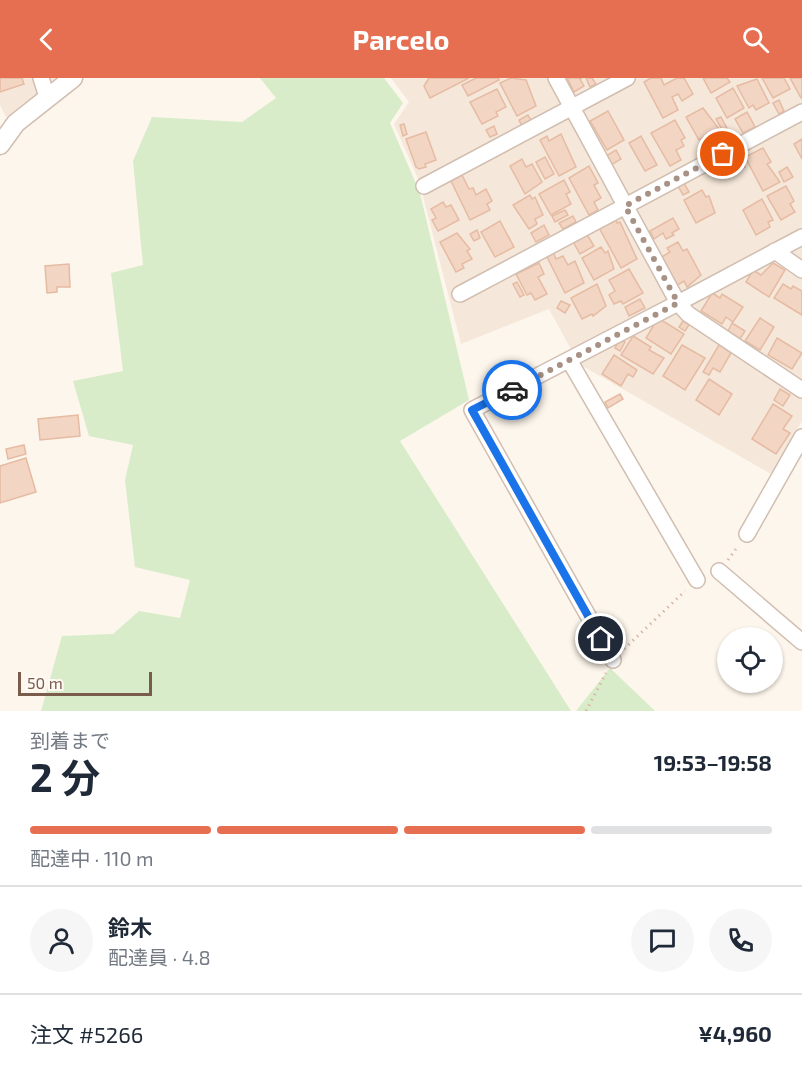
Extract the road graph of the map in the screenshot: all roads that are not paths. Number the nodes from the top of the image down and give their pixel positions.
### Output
1 (41, 78) edge
2 (73, 78) edge
3 (556, 78) edge
4 (627, 78) edge
5 (47, 97) junction
6 (572, 107) junction
7 (802, 112) edge
8 (0, 145) edge
9 (424, 186) dead end
10 (625, 206) junction
11 (802, 237) edge
12 (775, 251) junction
13 (802, 270) edge
14 (460, 294) dead end
15 (678, 303) junction
16 (569, 360) junction
17 (802, 390) edge
18 (802, 437) edge
19 (747, 534) road end
20 (719, 571) road end
21 (697, 580) road end
22 (802, 642) edge
23 (613, 660) road end

1 - 5 street
2 - 5 street
3 - 6 street
4 - 6 street
5 - 8 street
6 - 9 street
6 - 10 street
7 - 10 street
10 - 14 street
10 - 15 street
11 - 12 street
12 - 13 street
12 - 15 street
15 - 16 street
15 - 17 street
16 - 21 street
16 - 23 street
18 - 19 street
20 - 22 street

